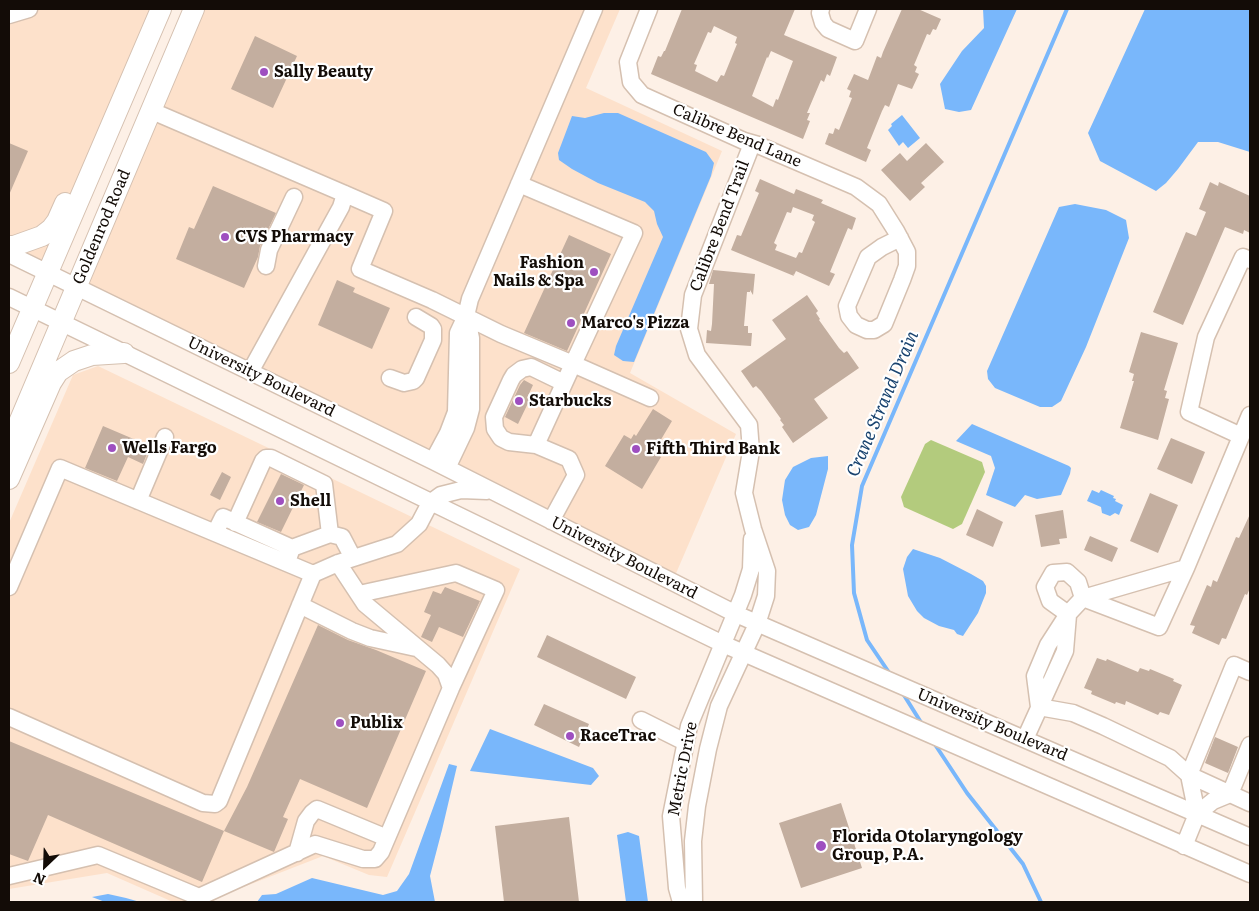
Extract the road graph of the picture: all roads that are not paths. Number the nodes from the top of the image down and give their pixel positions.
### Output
1 (28, 9) edge
2 (161, 9) edge
3 (194, 9) edge
4 (594, 9) edge
5 (649, 9) edge
6 (821, 9) edge
7 (868, 9) edge
8 (9, 15) edge
9 (152, 111) junction
10 (115, 118) junction
11 (752, 144) junction
12 (519, 184) junction
13 (345, 194) junction
14 (294, 197) dead end
15 (900, 238) junction
16 (9, 246) edge
17 (9, 254) edge
18 (1250, 260) edge
19 (266, 266) dead end
20 (48, 273) junction
21 (76, 287) junction
22 (9, 297) edge
23 (32, 308) junction
24 (466, 316) junction
25 (416, 317) dead end
26 (62, 322) junction
27 (124, 352) junction
28 (9, 363) edge
29 (573, 364) junction
30 (250, 372) junction
31 (390, 378) dead end
32 (564, 383) junction
33 (650, 398) dead end
34 (1250, 415) edge
35 (1241, 436) junction
36 (165, 437) dead end
37 (536, 445) junction
38 (9, 446) edge
39 (440, 465) junction
40 (9, 479) edge
41 (492, 491) junction
42 (138, 501) junction
43 (430, 503) junction
44 (551, 521) junction
45 (236, 523) junction
46 (753, 529) junction
47 (215, 533) junction
48 (330, 534) junction
49 (289, 555) junction
50 (345, 560) junction
51 (1186, 568) junction
52 (313, 574) junction
53 (9, 587) edge
54 (359, 594) junction
55 (1083, 598) junction
56 (300, 605) junction
57 (736, 614) junction
58 (1068, 614) junction
59 (757, 624) junction
60 (723, 644) junction
61 (419, 648) junction
62 (743, 653) junction
63 (1250, 672) edge
64 (452, 688) junction
65 (1038, 707) junction
66 (9, 717) edge
67 (641, 720) dead end
68 (1025, 739) junction
69 (686, 742) junction
70 (1250, 745) edge
71 (1189, 775) junction
72 (1230, 794) junction
73 (1250, 803) edge
74 (1197, 814) junction
75 (671, 816) junction
76 (696, 817) junction
77 (1250, 836) edge
78 (387, 838) junction
79 (1184, 846) junction
80 (298, 853) junction
81 (1250, 874) edge
82 (9, 876) edge
83 (681, 902) edge
84 (694, 902) edge

1 - 8 street
2 - 10 main road, Goldenrod Road
3 - 9 main road, Goldenrod Road
4 - 12 street
5 - 11 street, Calibre Bend Lane
6 - 7 street
9 - 13 street
9 - 21 main road, Goldenrod Road
10 - 16 main road
10 - 20 main road, Goldenrod Road
11 - 15 street, Calibre Bend Lane
11 - 46 street, Calibre Bend Trail
12 - 24 street
12 - 29 street
13 - 24 street
13 - 30 street
14 - 19 street
15 - 15 street, Calibre Bend Lane
17 - 20 street, University Boulevard
18 - 35 street
20 - 21 street, University Boulevard
20 - 23 main road, Goldenrod Road
21 - 26 main road, Goldenrod Road
21 - 30 street, University Boulevard
22 - 23 street, University Boulevard
23 - 26 street, University Boulevard
23 - 28 main road, Goldenrod Road
24 - 29 street
24 - 39 street
25 - 31 street
26 - 27 street, University Boulevard
26 - 38 main road, Goldenrod Road
27 - 40 main road
27 - 43 street, University Boulevard
29 - 32 street
29 - 33 street
30 - 39 street, University Boulevard
32 - 37 street
32 - 37 street
34 - 35 street
35 - 51 street
36 - 42 street
37 - 44 street
39 - 41 street, University Boulevard
41 - 43 street
41 - 44 street, University Boulevard
42 - 47 street
42 - 53 street
43 - 50 street
43 - 60 street, University Boulevard
44 - 57 street, University Boulevard
45 - 47 street
45 - 48 street
45 - 49 street
46 - 57 street, Calibre Bend Trail
46 - 59 street, Calibre Bend Trail
47 - 49 street
48 - 49 street
48 - 50 street
49 - 52 street
50 - 52 street
50 - 54 street
51 - 55 street
51 - 55 street
52 - 56 street
54 - 61 street
54 - 64 street
55 - 58 street
55 - 58 street
56 - 61 street
56 - 66 street
57 - 59 street, University Boulevard
57 - 60 street, Metric Drive
58 - 65 street
59 - 62 street, Metric Drive
59 - 68 street, University Boulevard
60 - 62 street, University Boulevard
60 - 69 street, Metric Drive
61 - 64 street
62 - 76 street, Metric Drive
62 - 79 street, University Boulevard
63 - 71 street
64 - 78 street
65 - 68 street
65 - 71 street
67 - 69 street
68 - 74 street, University Boulevard
69 - 75 street, Metric Drive
70 - 72 street
71 - 72 street
71 - 74 street
72 - 73 street
72 - 74 street
74 - 77 street, University Boulevard
74 - 79 street
75 - 76 street
75 - 83 street, Metric Drive
76 - 84 street, Metric Drive
78 - 80 street
78 - 80 street
79 - 81 street, University Boulevard
80 - 82 street

